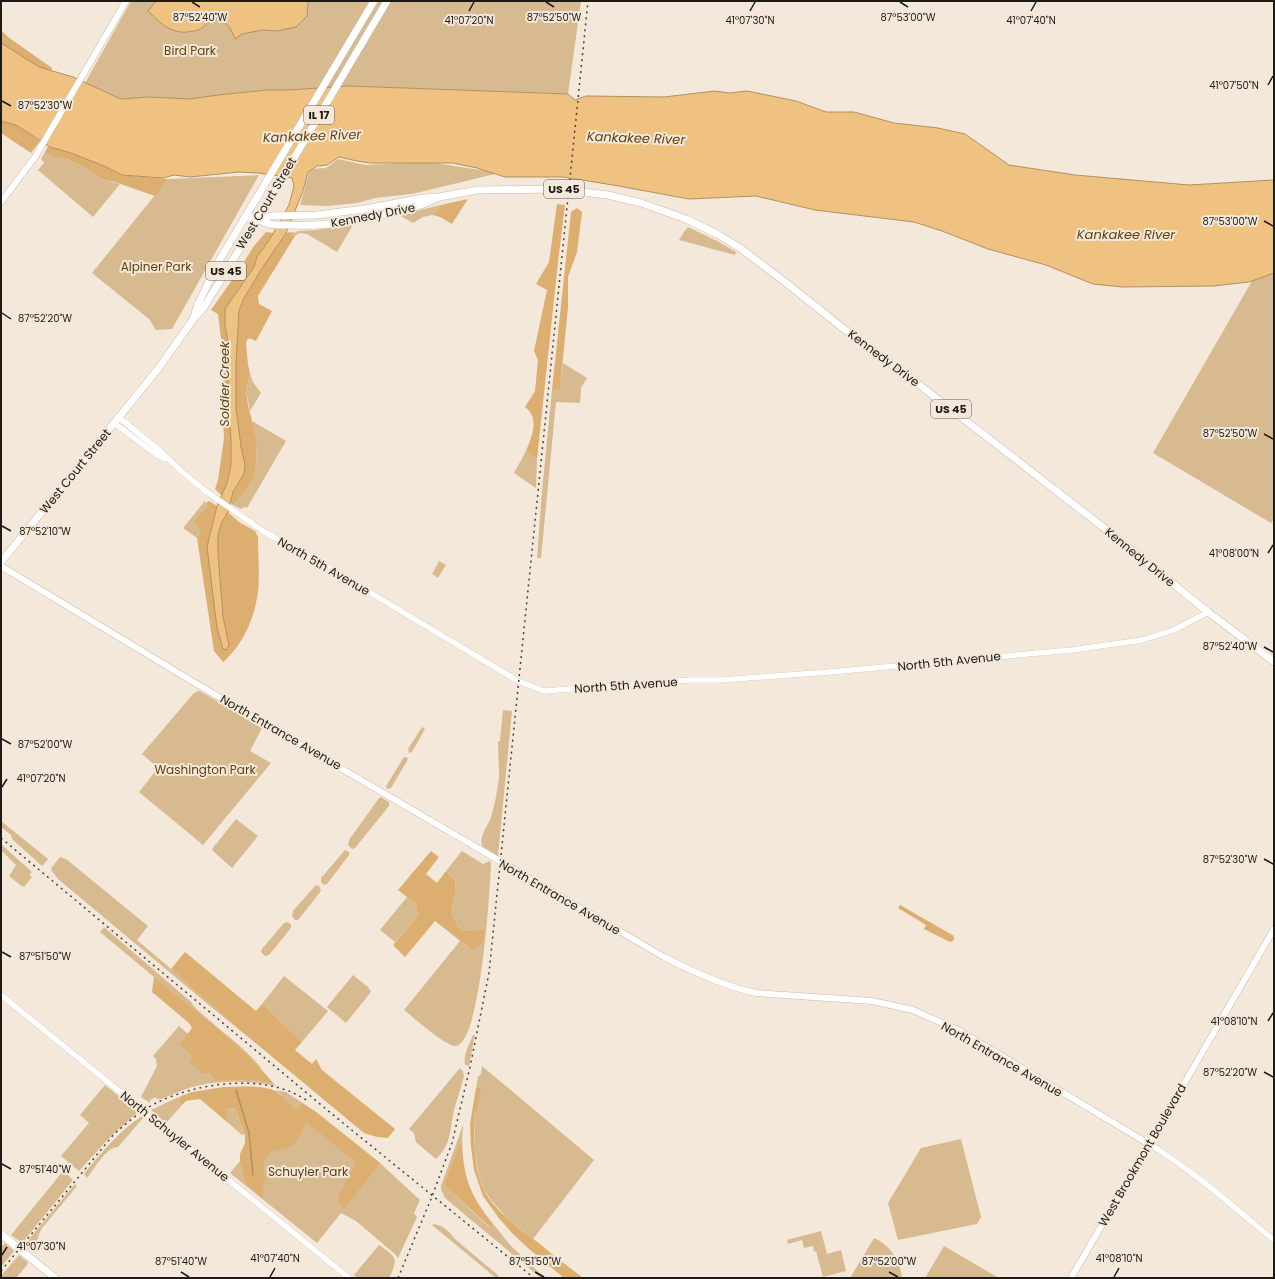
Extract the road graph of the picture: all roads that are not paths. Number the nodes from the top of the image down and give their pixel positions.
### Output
1 (126, 1) edge
2 (374, 1) edge
3 (387, 1) edge
4 (439, 197) junction
5 (1, 202) edge
6 (246, 217) junction
7 (258, 218) junction
8 (192, 322) junction
9 (116, 420) junction
10 (1, 562) edge
11 (1, 566) edge
12 (1208, 612) junction
13 (1274, 662) edge
14 (1274, 929) edge
15 (1, 995) edge
16 (1148, 1144) junction
17 (1, 1234) edge
18 (1274, 1240) edge
19 (56, 1278) edge
20 (349, 1278) edge
21 (1071, 1278) edge

1 - 5 main road
2 - 6 main road, West Court Street / IL 17
3 - 7 main road, West Court Street / IL 17
4 - 7 main road, Kennedy Drive / US 45
4 - 7 main road, Kennedy Drive / US 45
4 - 12 main road, Kennedy Drive / US 45
6 - 7 main road, Kennedy Drive / US 45
6 - 8 main road, West Court Street / US 45
7 - 8 main road, West Court Street / US 45
8 - 9 main road, West Court Street / US 45
9 - 10 main road, West Court Street / US 45
9 - 12 street, North 5th Avenue
11 - 16 main road, North Entrance Avenue
12 - 13 main road, Kennedy Drive / US 45
14 - 16 main road, West Brookmont Boulevard
15 - 20 street, North Schuyler Avenue
16 - 18 street
16 - 21 main road, West Brookmont Boulevard
17 - 19 main road

